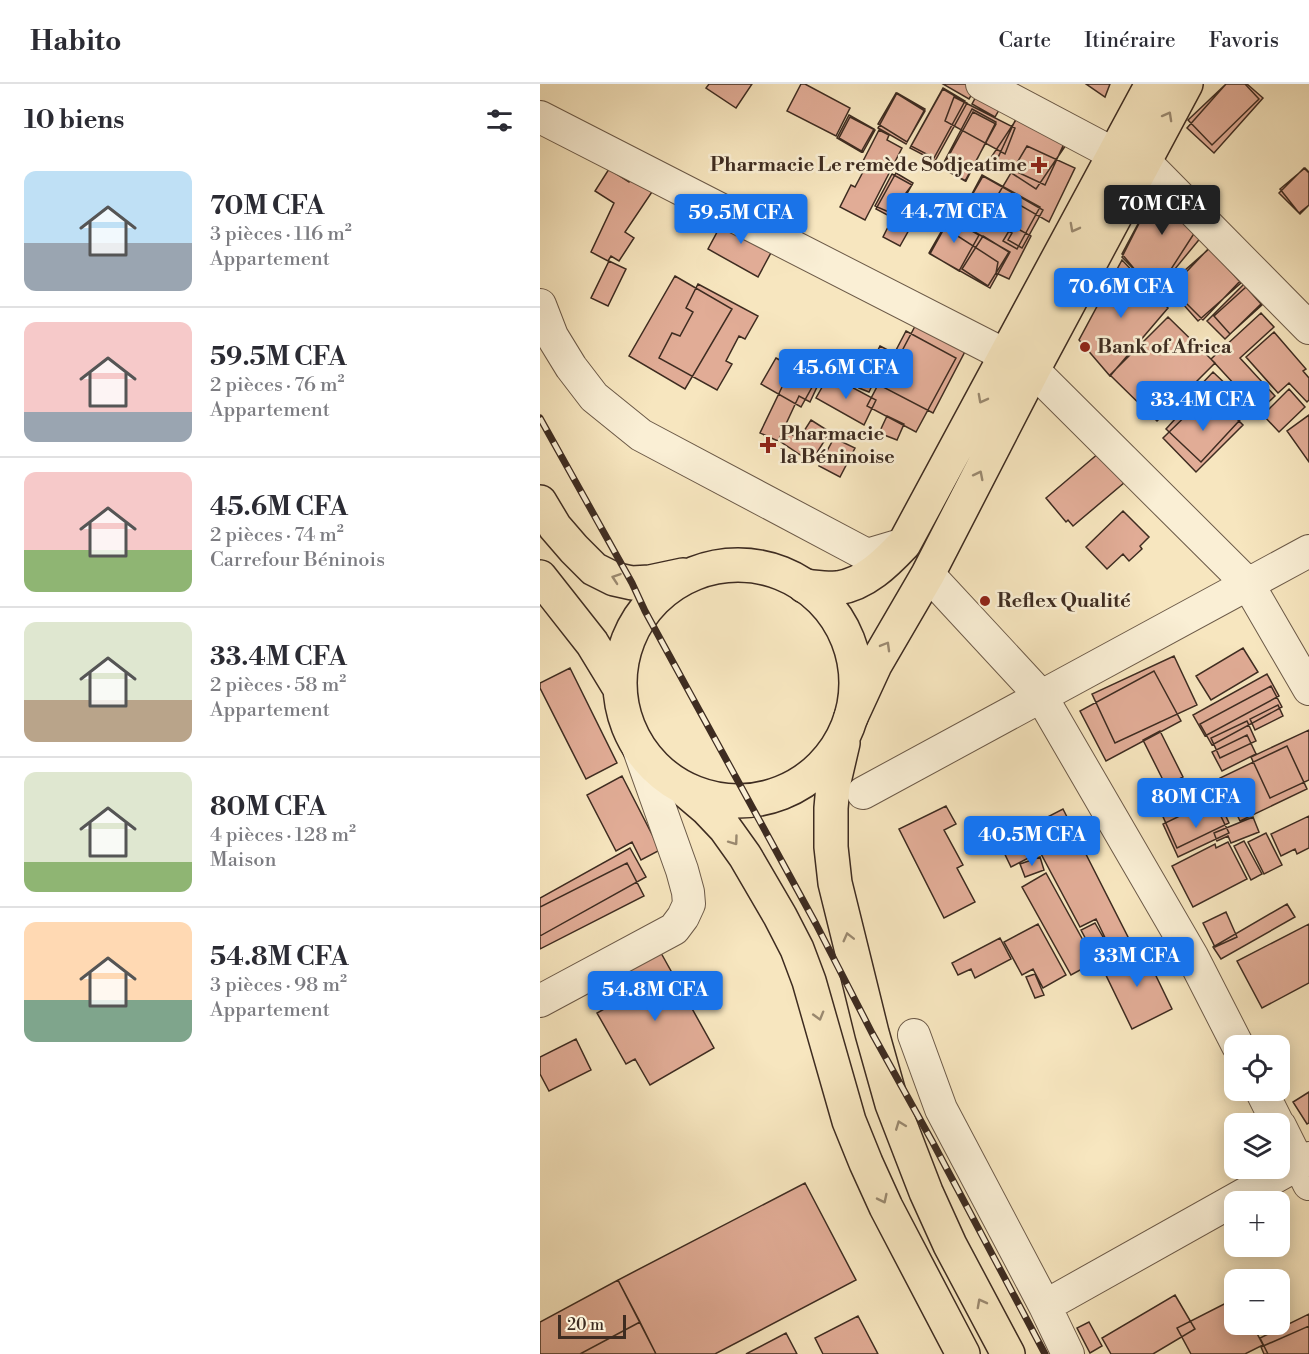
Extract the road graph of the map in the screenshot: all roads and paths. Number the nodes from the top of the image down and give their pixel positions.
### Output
1 (982, 84) edge
2 (1152, 84) edge
3 (1186, 84) edge
4 (540, 117) edge
5 (1129, 158) junction
6 (540, 306) edge
7 (1309, 328) edge
8 (1019, 363) junction
9 (540, 502) edge
10 (904, 544) junction
11 (1309, 551) edge
12 (694, 573) junction
13 (928, 574) junction
14 (540, 577) edge
15 (1248, 584) junction
16 (804, 586) junction
17 (620, 689) junction
18 (1309, 689) edge
19 (1041, 696) junction
20 (848, 725) junction
21 (638, 744) junction
22 (679, 785) junction
23 (863, 793) dead end
24 (540, 1001) edge
25 (914, 1035) dead end
26 (1232, 1035) edge
27 (1290, 1143) edge
28 (1306, 1169) edge
29 (1045, 1306) junction
30 (963, 1354) edge
31 (1008, 1354) edge
32 (1068, 1354) edge

1 - 5 street
2 - 5 main road
5 -> 3 main road
4 - 8 street
5 - 7 street
5 - 8 main road
6 - 10 street
8 -> 10 main road
13 -> 8 main road
8 - 15 street
12 -> 9 main road
10 - 16 main road
11 - 15 street
12 - 16 main road
12 - 17 main road
13 - 19 street
20 -> 13 main road
14 - 17 main road
15 - 18 street
15 - 19 street
16 - 20 main road
17 - 21 main road
19 - 23 street
19 - 26 street
20 - 22 main road
31 -> 20 main road
21 - 22 main road
21 - 24 street
22 -> 30 main road
25 - 29 street
27 - 28 street
28 - 29 street
29 - 32 street

